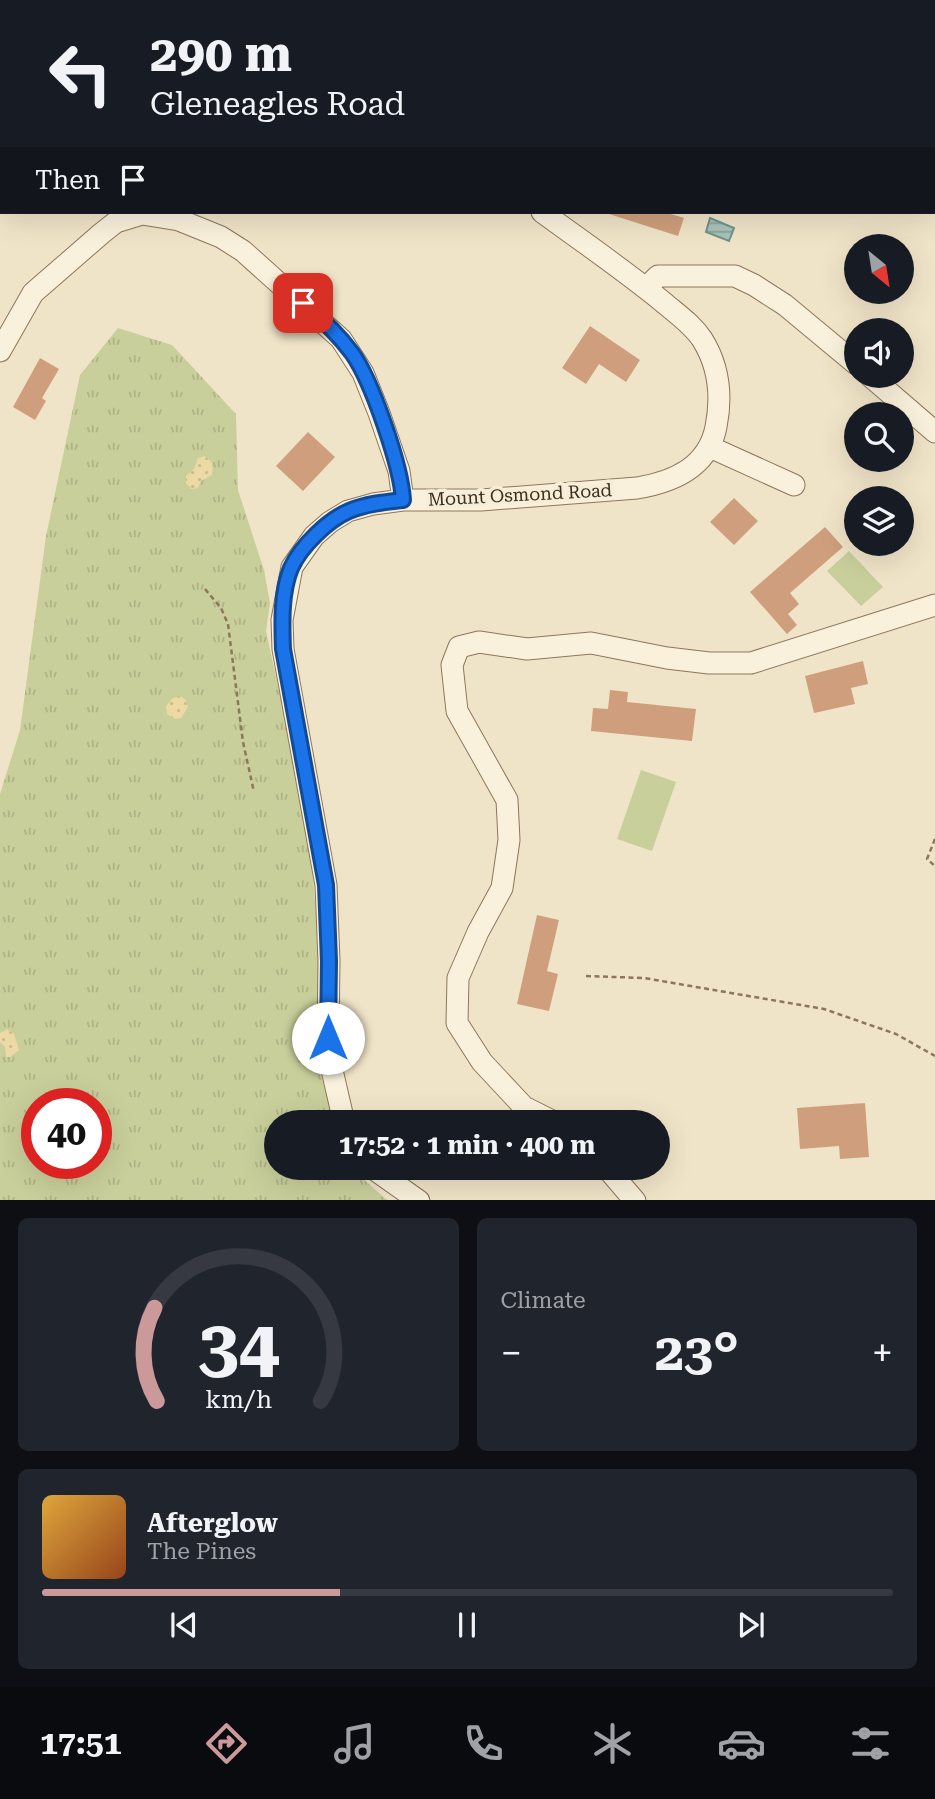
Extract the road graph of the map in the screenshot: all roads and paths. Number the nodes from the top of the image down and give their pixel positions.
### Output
1 (545, 214) edge
2 (646, 288) junction
3 (0, 351) edge
4 (844, 354) edge
5 (884, 388) edge
6 (935, 432) edge
7 (710, 447) junction
8 (794, 485) dead end
9 (403, 500) junction
10 (205, 589) dead end
11 (935, 605) edge
12 (254, 792) dead end
13 (935, 839) edge
14 (935, 866) edge
15 (586, 976) dead end
16 (935, 1056) edge
17 (341, 1110) edge
18 (530, 1110) edge
19 (390, 1180) edge
20 (617, 1180) edge
21 (418, 1200) edge
22 (635, 1200) edge

1 - 2 street
2 - 4 street
2 - 7 street
3 - 9 street
5 - 6 street
7 - 8 street
7 - 9 street, Mount Osmond Road
9 - 17 street, Mount Osmond Road
10 - 12 path
11 - 18 street
13 - 14 path
15 - 16 path
19 - 21 street
20 - 22 street

